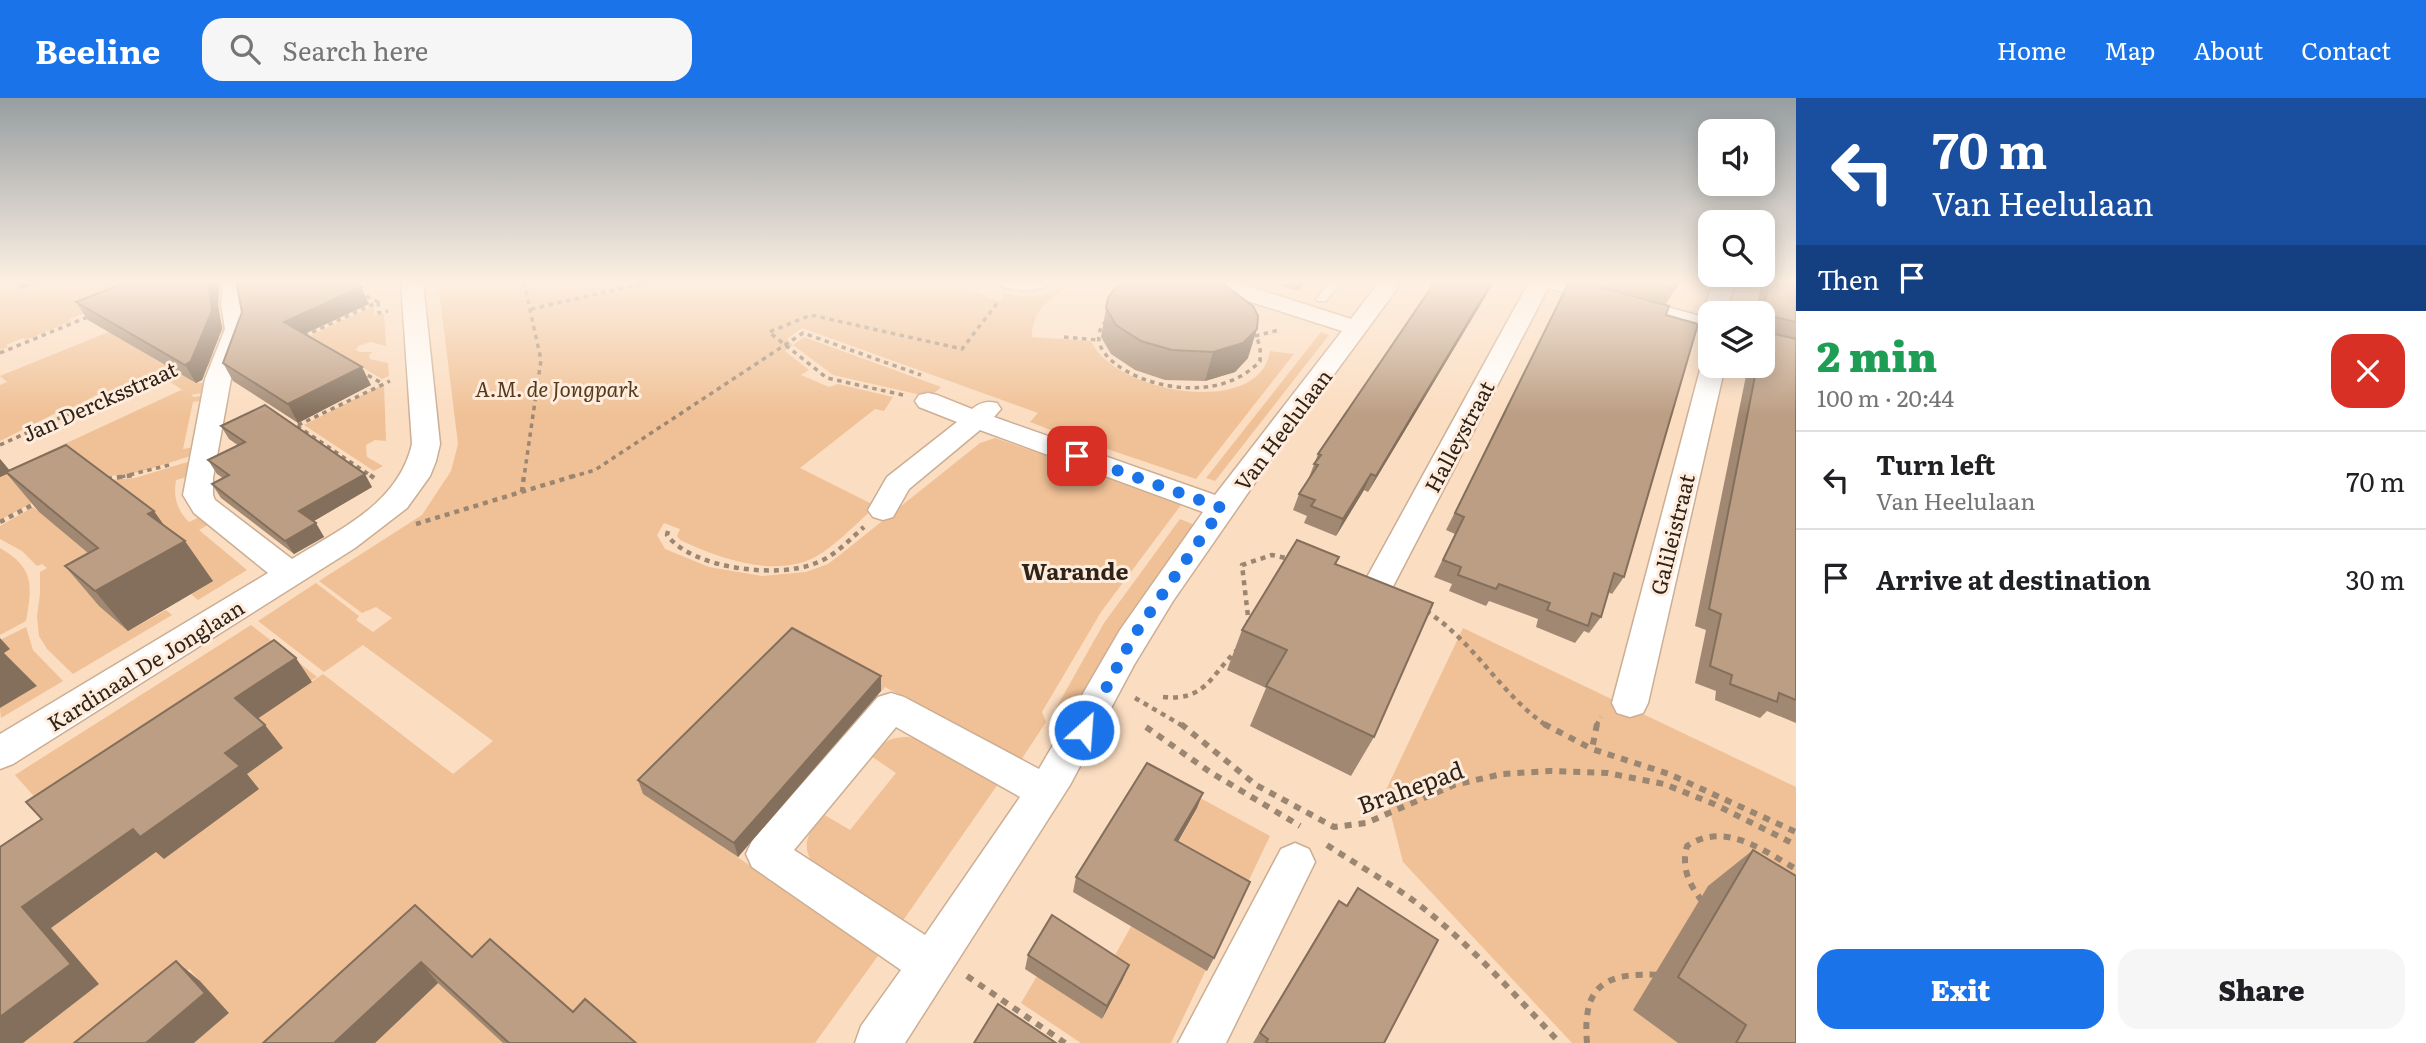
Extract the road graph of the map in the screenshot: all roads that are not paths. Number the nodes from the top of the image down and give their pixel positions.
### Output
1 (236, 326) edge
2 (416, 326) edge
3 (1351, 326) edge
4 (1517, 326) edge
5 (1357, 328) joint
6 (1710, 378) edge
7 (929, 390) road end
8 (984, 413) junction
9 (1222, 508) junction
10 (883, 510) road end
11 (290, 574) junction
12 (1376, 590) edge
13 (1630, 703) road end
14 (0, 754) edge
15 (1045, 792) junction
16 (1307, 844) road end
17 (935, 960) junction
18 (878, 1043) edge
19 (1201, 1043) edge

1 - 11 street
2 - 11 street, Kardinaal De Jonglaan
3 - 5 street
4 - 12 street, Halleystraat
5 - 9 street, Van Heelulaan
6 - 13 street, Galileistraat
7 - 8 street, Van Heelulaan
8 - 9 street, Van Heelulaan
8 - 10 street
9 - 15 street, Van Heelulaan
11 - 14 street, Kardinaal De Jonglaan
15 - 17 street, Van Heelulaan
15 - 17 street
16 - 19 street
17 - 18 street, Van Heelulaan

